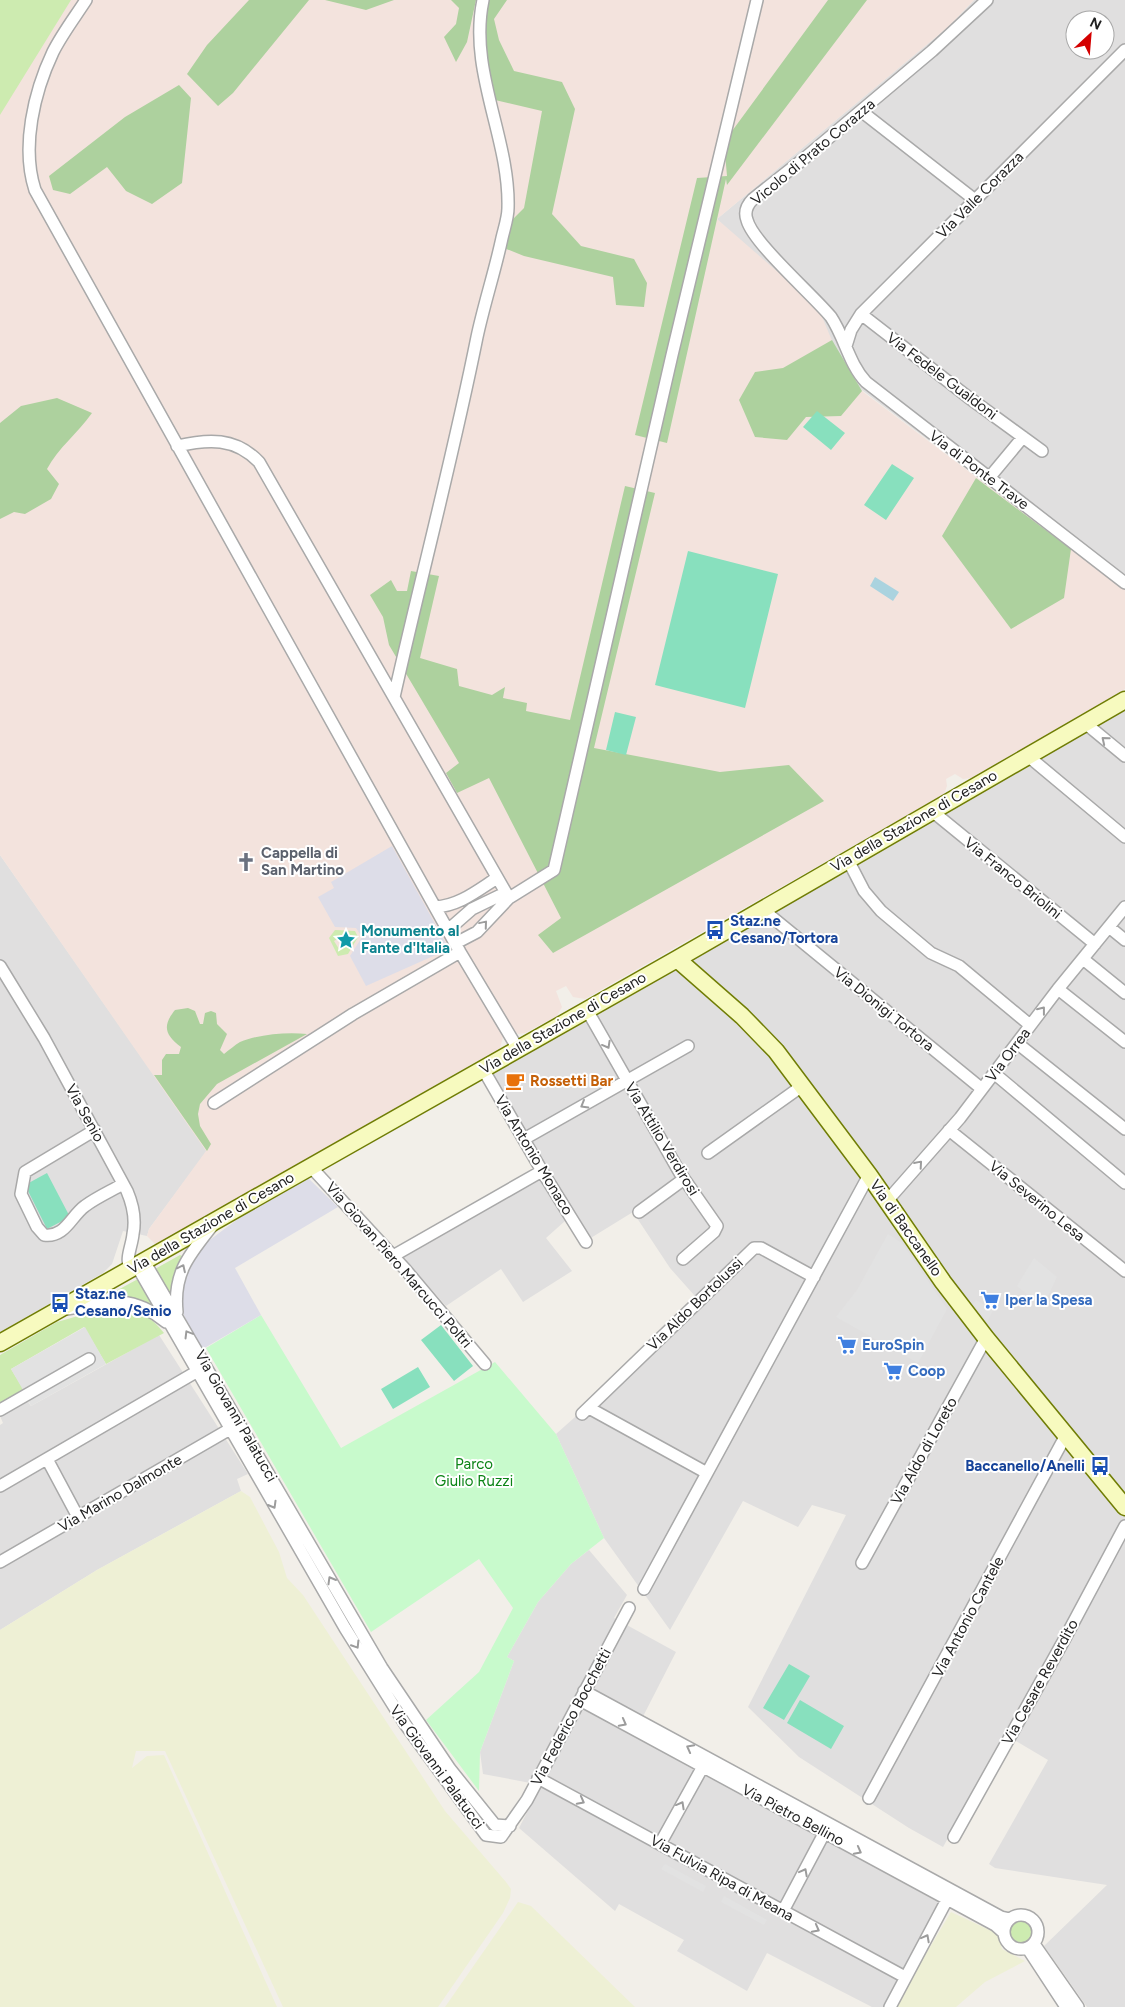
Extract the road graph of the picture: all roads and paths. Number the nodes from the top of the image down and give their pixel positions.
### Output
1 (86, 0) edge
2 (483, 0) edge
3 (757, 0) edge
4 (987, 0) edge
5 (1125, 50) edge
6 (861, 111) junction
7 (975, 200) junction
8 (861, 314) junction
9 (846, 346) junction
10 (1024, 438) junction
11 (177, 446) junction
12 (1042, 451) dead end
13 (989, 478) junction
14 (1125, 583) edge
15 (394, 697) junction
16 (1125, 700) edge
17 (1085, 723) junction
18 (1028, 756) junction
19 (1125, 756) edge
20 (932, 811) junction
21 (1125, 837) edge
22 (848, 860) junction
23 (497, 878) junction
24 (507, 896) junction
25 (435, 907) junction
26 (1125, 907) edge
27 (762, 909) junction
28 (1108, 927) junction
29 (448, 930) junction
30 (1125, 940) edge
31 (1095, 944) junction
32 (458, 948) junction
33 (677, 959) junction
34 (1083, 959) junction
35 (0, 966) edge
36 (1058, 989) junction
37 (1125, 994) edge
38 (587, 1010) junction
39 (1030, 1025) junction
40 (1125, 1042) edge
41 (1017, 1043) junction
42 (688, 1046) dead end
43 (518, 1049) junction
44 (483, 1069) junction
45 (995, 1074) junction
46 (627, 1081) junction
47 (802, 1086) junction
48 (982, 1089) junction
49 (214, 1103) dead end
50 (1125, 1129) edge
51 (95, 1130) junction
52 (949, 1130) junction
53 (524, 1139) junction
54 (708, 1153) dead end
55 (311, 1167) junction
56 (542, 1171) junction
57 (869, 1175) junction
58 (684, 1179) junction
59 (1125, 1183) edge
60 (123, 1184) junction
61 (887, 1201) junction
62 (638, 1212) dead end
63 (216, 1220) junction
64 (586, 1242) dead end
65 (393, 1256) junction
66 (683, 1258) dead end
67 (137, 1265) junction
68 (1125, 1271) edge
69 (814, 1277) junction
70 (57, 1311) junction
71 (174, 1321) junction
72 (986, 1338) junction
73 (0, 1343) edge
74 (89, 1359) dead end
75 (485, 1364) dead end
76 (202, 1369) junction
77 (0, 1410) edge
78 (235, 1426) junction
79 (1066, 1435) junction
80 (47, 1459) junction
81 (707, 1473) junction
82 (0, 1486) edge
83 (1125, 1507) edge
84 (78, 1517) junction
85 (1125, 1526) edge
86 (0, 1562) edge
87 (862, 1563) dead end
88 (644, 1589) dead end
89 (629, 1608) dead end
90 (582, 1696) junction
91 (705, 1762) junction
92 (538, 1778) junction
93 (869, 1798) dead end
94 (510, 1826) joint
95 (827, 1828) junction
96 (954, 1837) dead end
97 (660, 1844) junction
98 (949, 1895) junction
99 (783, 1911) junction
100 (1010, 1919) junction
101 (1004, 1932) junction
102 (1031, 1946) junction
103 (905, 1977) junction
104 (890, 2007) edge
105 (1066, 2007) edge
106 (1078, 2007) edge

1 - 11 street
2 - 15 street
3 - 24 street
4 - 6 street, Vicolo di Prato Corazza
5 - 7 street, Via Valle Corazza
6 - 7 street
6 - 9 street, Vicolo di Prato Corazza
7 - 8 street, Via Valle Corazza
8 - 9 street, Via Valle Corazza
8 - 10 street, Via Fedele Gualdoni
9 - 13 street, Via di Ponte Trave
10 - 12 street, Via Fedele Gualdoni
10 - 13 street
11 - 15 street
11 - 25 street
13 - 14 street, Via di Ponte Trave
15 - 23 street
16 - 17 street, Via della Stazione di Cesano
17 - 18 street, Via della Stazione di Cesano
19 -> 17 street
18 - 20 street, Via della Stazione di Cesano
18 - 21 street
20 - 22 street, Via della Stazione di Cesano
20 - 31 street, Via Franco Briolini
22 - 27 street, Via della Stazione di Cesano
22 - 39 street
23 - 24 street
23 - 25 street
24 - 29 street
32 -> 24 street
25 - 29 street
26 - 28 street, Via Orrea
27 - 33 street, Via della Stazione di Cesano
27 - 48 street, Via Dionigi Tortora
28 - 30 street
28 - 31 street, Via Orrea
29 - 32 street
31 - 34 street, Via Orrea
32 - 43 street
32 - 49 street
33 - 38 street, Via della Stazione di Cesano
33 - 47 street, Via di Baccanello
34 - 36 street, Via Orrea
34 - 37 street
35 - 51 street, Via Senio
39 -> 36 street, Via Orrea
36 - 40 street
38 - 43 street, Via della Stazione di Cesano
38 -> 46 street, Via Attilio Verdirosi
39 - 41 street, Via Orrea
41 - 45 street, Via Orrea
41 - 50 street
42 - 46 street
43 - 44 street, Via della Stazione di Cesano
44 - 53 street, Via Antonio Monaco
44 - 55 street, Via della Stazione di Cesano
45 - 48 street, Via Orrea
45 - 59 street
46 -> 53 street
46 - 58 street, Via Attilio Verdirosi
47 - 54 street
47 - 57 street, Via di Baccanello
48 - 52 street, Via Orrea
51 - 60 street, Via Senio
51 - 60 street
61 -> 52 street, Via Orrea
52 - 68 street, Via Severino Lesa
53 - 56 street, Via Antonio Monaco
55 - 63 street, Via della Stazione di Cesano
55 - 65 street, Via Giovan Piero Marcucci Poltri
56 - 64 street, Via Antonio Monaco
56 - 65 street
57 - 61 street, Via di Baccanello
57 - 69 street
58 - 62 street
58 - 66 street, Via Attilio Verdirosi
60 - 67 street, Via Senio
61 - 72 street, Via di Baccanello
63 - 67 street, Via della Stazione di Cesano
71 -> 63 street
65 - 75 street, Via Giovan Piero Marcucci Poltri
67 - 70 street, Via della Stazione di Cesano
67 - 71 street, Via Giovanni Palatucci
69 - 81 street
69 - 81 street, Via Aldo Bortolussi
70 - 71 street
70 - 73 street, Via della Stazione di Cesano
71 - 76 street, Via Giovanni Palatucci
72 - 79 street, Via di Baccanello
72 - 87 street, Via Aldo di Loreto
74 - 77 street
76 - 78 street, Via Giovanni Palatucci
76 - 80 street
78 - 84 street, Via Marino Dalmonte
78 - 94 street, Via Giovanni Palatucci
79 - 83 street, Via di Baccanello
79 - 93 street, Via Antonio Cantele
80 - 82 street
80 - 84 street
81 - 88 street
84 - 86 street, Via Marino Dalmonte
85 - 96 street, Via Cesare Reverdito
89 - 90 street, Via Federico Bocchetti
90 - 91 street, Via Pietro Bellino
90 - 92 street, Via Federico Bocchetti
91 - 95 street, Via Pietro Bellino
97 -> 91 street
92 - 94 street, Via Federico Bocchetti
92 -> 97 street, Via Fulvia Ripa di Meana
95 - 98 street, Via Pietro Bellino
99 -> 95 street
97 - 99 street, Via Fulvia Ripa di Meana
98 - 100 street, Via Pietro Bellino
98 - 101 street, Via Pietro Bellino
103 -> 98 street
99 -> 103 street, Via Fulvia Ripa di Meana
100 - 101 street
100 - 102 street
101 - 102 street
102 - 105 street
102 - 106 street
103 - 104 street

